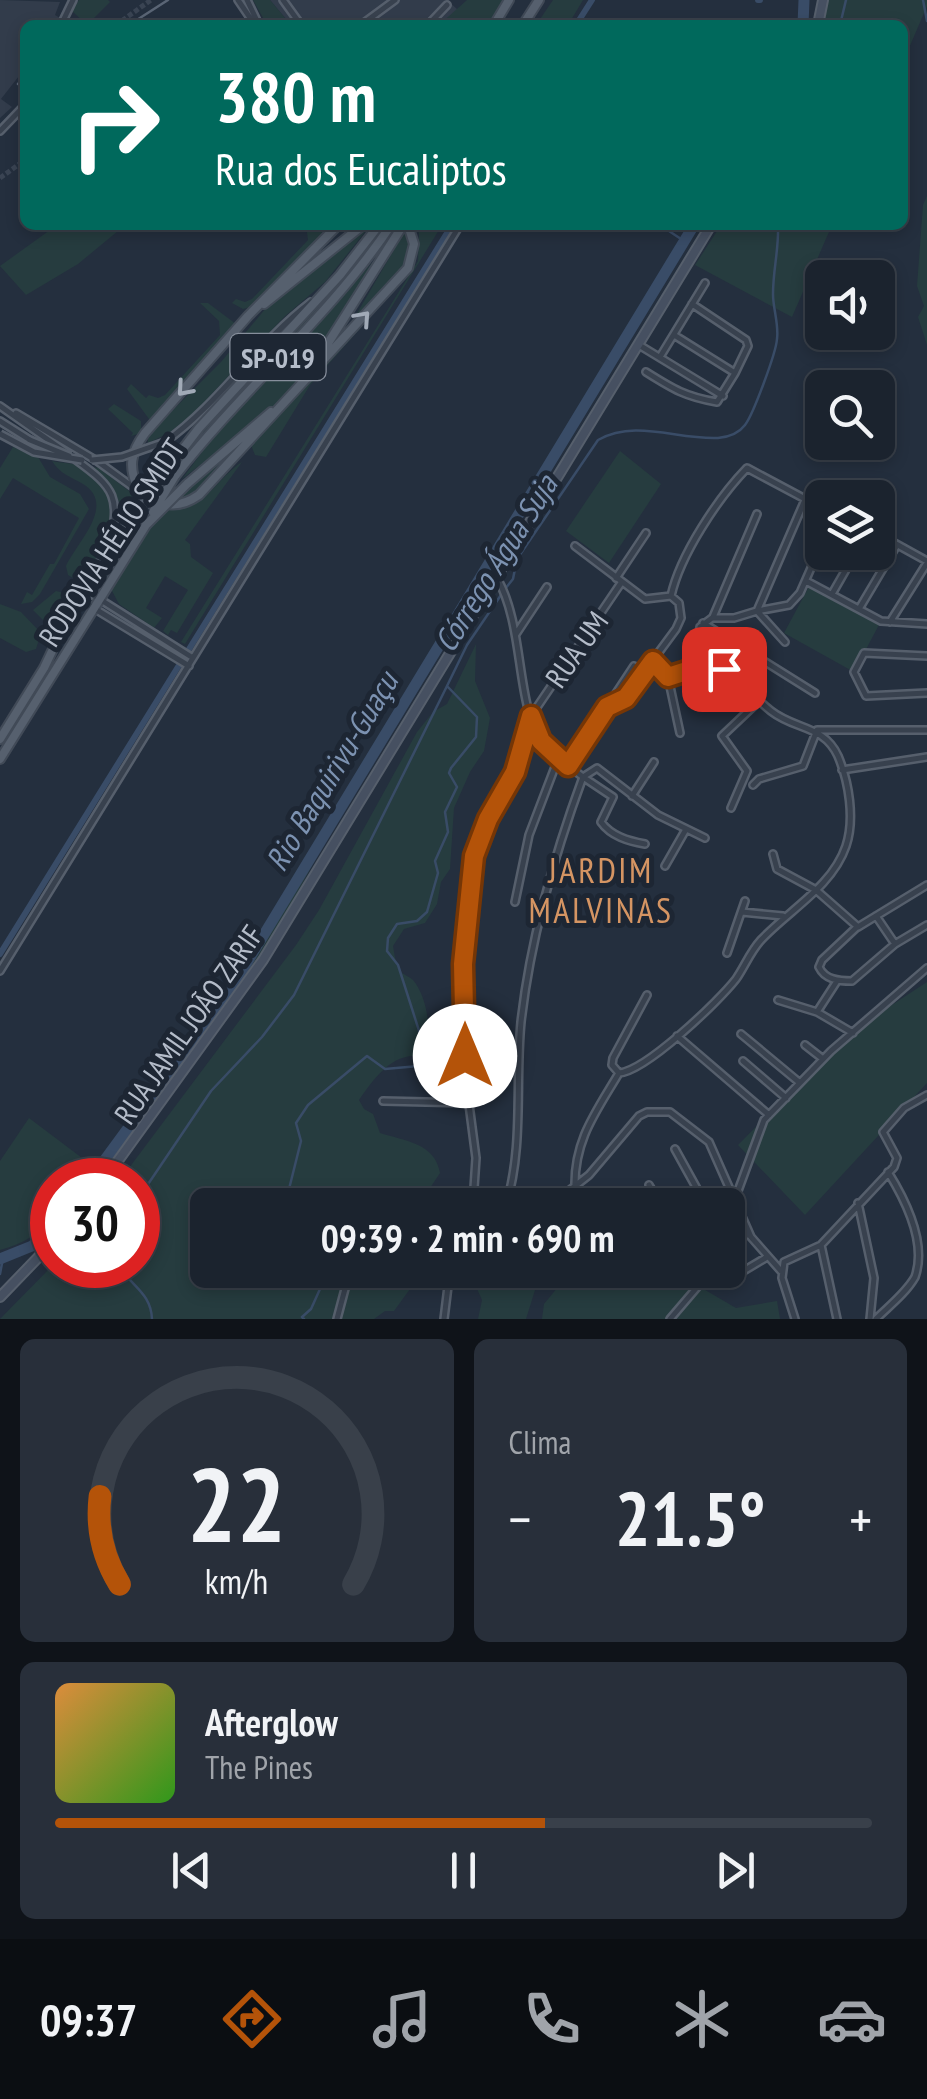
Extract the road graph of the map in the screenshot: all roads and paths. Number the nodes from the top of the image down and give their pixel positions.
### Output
1 (238, 0) edge
2 (395, 0) edge
3 (447, 5) dead end
4 (253, 20) edge
5 (368, 20) edge
6 (433, 20) edge
7 (20, 110) edge
8 (0, 131) edge
9 (333, 230) edge
10 (358, 230) edge
11 (402, 230) edge
12 (408, 230) edge
13 (457, 230) edge
14 (708, 230) edge
15 (378, 232) edge
16 (705, 282) dead end
17 (325, 292) junction
18 (692, 304) junction
19 (248, 316) junction
20 (674, 335) junction
21 (636, 344) junction
22 (660, 358) junction
23 (646, 372) dead end
24 (735, 373) junction
25 (298, 391) junction
26 (722, 396) junction
27 (0, 405) edge
28 (0, 422) edge
29 (0, 434) edge
30 (82, 460) junction
31 (171, 473) junction
32 (139, 490) junction
33 (805, 500) joint
34 (756, 514) dead end
35 (146, 524) junction
36 (646, 532) dead end
37 (897, 545) joint
38 (576, 546) dead end
39 (109, 548) junction
40 (927, 562) edge
41 (811, 570) edge
42 (846, 570) edge
43 (496, 576) junction
44 (618, 580) junction
45 (806, 581) junction
46 (82, 588) junction
47 (547, 588) dead end
48 (832, 594) junction
49 (671, 596) junction
50 (77, 598) junction
51 (98, 598) junction
52 (92, 608) junction
53 (859, 609) junction
54 (757, 611) junction
55 (712, 618) junction
56 (703, 622) junction
57 (890, 622) junction
58 (927, 624) edge
59 (516, 634) junction
60 (785, 642) dead end
61 (927, 656) edge
62 (190, 657) junction
63 (653, 661) junction
64 (186, 665) junction
65 (634, 666) dead end
66 (692, 668) junction
67 (668, 677) junction
68 (814, 693) dead end
69 (927, 693) edge
70 (760, 700) junction
71 (607, 707) junction
72 (531, 716) junction
73 (817, 730) junction
74 (927, 730) edge
75 (680, 733) dead end
76 (0, 739) edge
77 (927, 758) edge
78 (0, 759) edge
79 (558, 759) junction
80 (654, 762) dead end
81 (568, 766) junction
82 (842, 770) junction
83 (583, 778) junction
84 (753, 785) dead end
85 (632, 796) junction
86 (731, 808) dead end
87 (685, 831) junction
88 (705, 838) dead end
89 (644, 844) dead end
90 (774, 854) dead end
91 (665, 866) dead end
92 (927, 885) edge
93 (816, 890) junction
94 (514, 902) dead end
95 (745, 902) dead end
96 (742, 912) junction
97 (876, 915) junction
98 (784, 916) junction
99 (927, 924) edge
100 (858, 927) junction
101 (894, 944) junction
102 (726, 953) dead end
103 (927, 968) edge
104 (0, 971) edge
105 (837, 981) junction
106 (646, 995) dead end
107 (778, 1000) dead end
108 (817, 1012) junction
109 (741, 1034) dead end
110 (853, 1034) junction
111 (677, 1036) junction
112 (805, 1045) dead end
113 (823, 1059) junction
114 (743, 1061) dead end
115 (619, 1074) junction
116 (800, 1083) junction
117 (927, 1094) edge
118 (786, 1098) junction
119 (383, 1101) dead end
120 (469, 1104) junction
121 (769, 1115) junction
122 (674, 1150) dead end
123 (120, 1158) edge
124 (888, 1172) junction
125 (649, 1185) dead end
126 (575, 1187) joint
127 (474, 1188) edge
128 (509, 1188) edge
129 (651, 1188) edge
130 (696, 1188) edge
131 (728, 1188) edge
132 (739, 1188) edge
133 (858, 1203) junction
134 (745, 1225) edge
135 (745, 1233) edge
136 (751, 1237) junction
137 (822, 1245) junction
138 (766, 1257) junction
139 (30, 1266) edge
140 (781, 1272) junction
141 (346, 1288) edge
142 (448, 1288) edge
143 (0, 1297) edge
144 (835, 1318) edge
145 (338, 1319) edge
146 (444, 1319) edge
147 (670, 1319) edge
148 (795, 1319) edge
149 (873, 1319) edge

1 - 4 street
2 - 5 street
3 - 6 street
7 - 8 street
9 - 19 main road
10 - 19 main road
11 - 25 main road
25 -> 12 main road
13 - 62 street
14 - 21 main road, RUA JAMIL JOÃO ZARIF
15 - 17 main road, RODOVIA HÉLIO SMIDT / SP-019
15 - 31 main road, RODOVIA HÉLIO SMIDT / SP-019
16 - 18 street
17 - 30 street, bridge
17 - 31 main road, RODOVIA HÉLIO SMIDT / SP-019
18 - 20 street
18 - 24 street
19 -> 32 main road
20 - 22 street
20 - 24 street
21 - 22 street
21 - 43 main road, RUA JAMIL JOÃO ZARIF
22 - 26 street
23 - 26 street
24 - 26 street
25 - 32 main road
25 - 35 main road, bridge
27 - 32 street
27 - 39 street
28 - 30 street, bridge
29 - 30 street, bridge
31 - 35 main road, RODOVIA HÉLIO SMIDT / SP-019, bridge
31 - 39 main road, RODOVIA HÉLIO SMIDT / SP-019, bridge
33 - 49 street
33 - 54 street
34 - 55 street
35 - 51 main road, RODOVIA HÉLIO SMIDT / SP-019
36 - 44 street, RUA UM
37 - 40 street
37 - 53 street
38 - 44 street
39 - 46 main road, RODOVIA HÉLIO SMIDT / SP-019
40 - 57 street
41 - 45 street
42 - 48 street
43 - 59 street
43 - 123 main road, RUA JAMIL JOÃO ZARIF
44 - 49 street
44 - 72 street, RUA UM
45 - 48 street
45 - 54 street
46 - 50 main road, RODOVIA HÉLIO SMIDT / SP-019
46 - 51 street
47 - 59 street
48 - 53 street
49 - 63 street
50 - 52 street
50 - 76 main road, RODOVIA HÉLIO SMIDT / SP-019
51 - 52 main road, RODOVIA HÉLIO SMIDT / SP-019
51 - 62 street
52 - 64 street
52 - 78 main road, RODOVIA HÉLIO SMIDT / SP-019
53 - 57 street
54 - 55 street
54 - 60 street
55 - 56 street
56 - 66 street
56 - 68 street
57 - 58 street
59 - 72 street
61 - 69 street
62 - 64 street
63 - 67 street
63 - 71 street
64 - 104 street
65 - 71 street
66 - 67 street
66 - 70 street
67 - 75 street
70 - 73 street
70 - 86 street
71 - 81 street
72 - 79 street
72 - 120 street
73 - 74 street
73 - 82 street
73 - 84 street
77 - 82 street
79 - 81 street
79 - 94 street
80 - 85 street
81 - 83 street
82 - 93 street
83 - 85 street
83 - 89 street
83 - 128 street
85 - 87 street
87 - 88 street
87 - 91 street
90 - 93 street
92 - 97 street
93 - 98 street
93 - 100 street
95 - 96 street
96 - 98 street
96 - 102 street
97 - 100 street
97 - 101 street
98 - 111 street
99 - 101 street
100 - 105 street
101 - 105 street
103 - 110 street
105 - 108 street
106 - 115 street
107 - 108 street
108 - 110 street
109 - 116 street
110 - 113 street
111 - 115 street
111 - 121 street
112 - 113 street
113 - 116 street
114 - 118 street
115 - 126 street
116 - 118 street
117 - 124 street
118 - 121 street
119 - 120 street
120 - 127 street
121 - 132 street
122 - 130 street
124 - 133 street
124 - 149 street
125 - 129 street
126 - 131 street
133 - 137 street
133 - 149 street
134 - 136 street
135 - 136 street
136 - 138 street
137 - 140 street
137 - 144 street
138 - 140 street
138 - 147 street
139 - 143 main road
140 - 148 street
141 - 145 street
142 - 146 street

